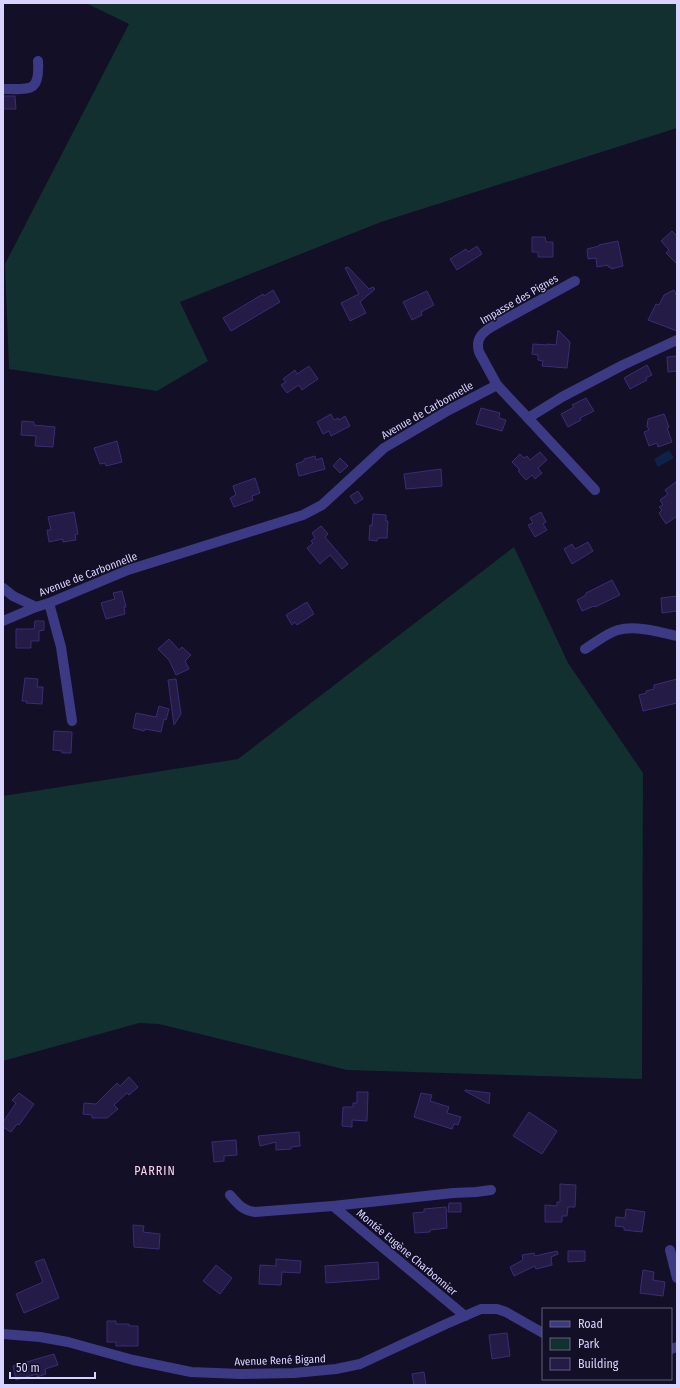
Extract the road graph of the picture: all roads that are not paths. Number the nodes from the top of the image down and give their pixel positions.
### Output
1 (38, 61) dead end
2 (3, 89) edge
3 (575, 281) dead end
4 (677, 340) edge
5 (497, 385) junction
6 (528, 418) junction
7 (595, 490) dead end
8 (3, 588) edge
9 (49, 603) junction
10 (36, 607) junction
11 (3, 621) edge
12 (677, 636) edge
13 (586, 649) dead end
14 (72, 721) dead end
15 (491, 1190) dead end
16 (230, 1195) dead end
17 (333, 1206) junction
18 (670, 1250) dead end
19 (677, 1278) edge
20 (465, 1316) junction
21 (542, 1332) edge
22 (3, 1334) edge

1 - 2 street
3 - 5 street, Impasse des Pignes
4 - 6 street
5 - 6 street
5 - 9 street, Avenue de Carbonnelle
6 - 7 street
8 - 10 street
9 - 10 street, Avenue de Carbonnelle
9 - 14 street
10 - 11 street, Avenue de Carbonnelle
12 - 13 street
15 - 17 street, Montée Eugène Charbonnier
16 - 17 street, Montée Eugène Charbonnier
17 - 20 street, Montée Eugène Charbonnier
18 - 19 street
20 - 21 street, Avenue René Bigand
20 - 22 street, Avenue René Bigand

